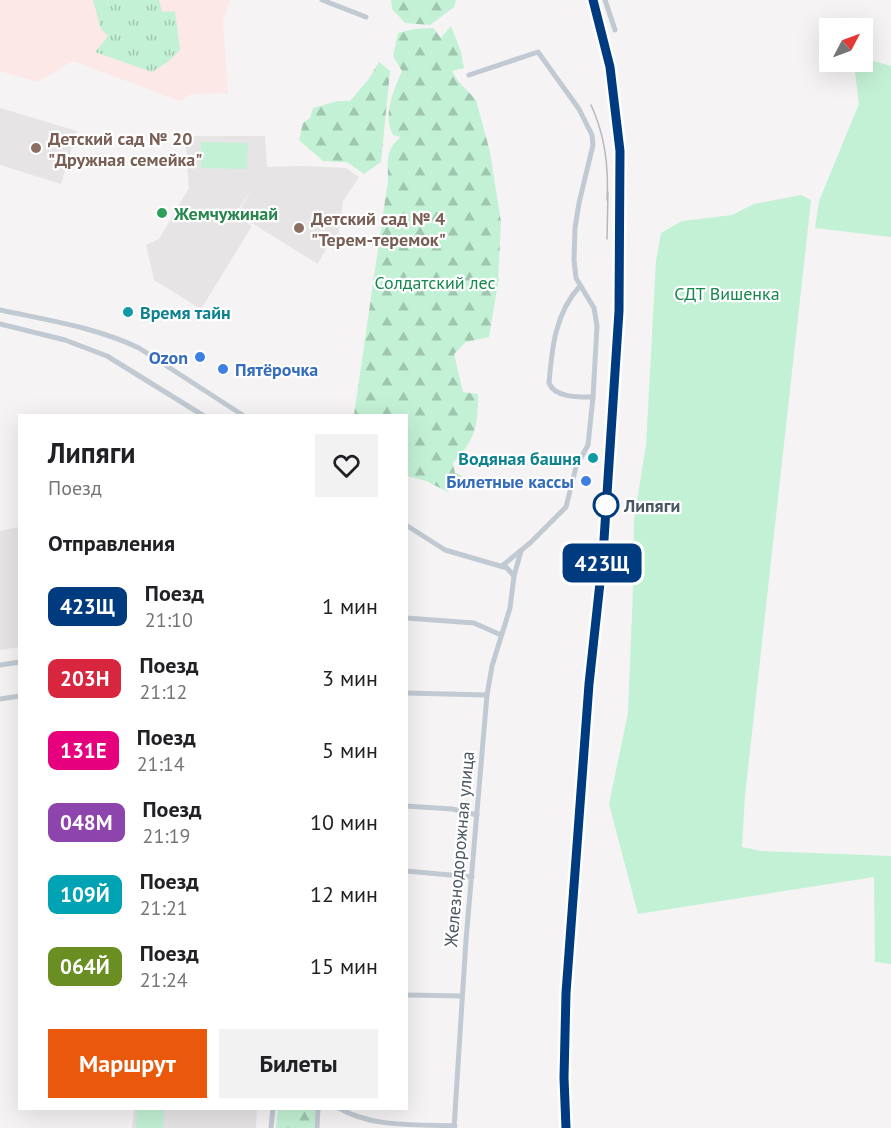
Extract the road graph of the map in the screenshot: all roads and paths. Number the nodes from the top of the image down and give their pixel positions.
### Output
1 (322, 0) edge
2 (605, 0) edge
3 (366, 16) dead end
4 (615, 30) dead end
5 (469, 75) dead end
6 (580, 286) junction
7 (0, 310) edge
8 (0, 324) edge
9 (593, 397) junction
10 (201, 414) edge
11 (240, 414) edge
12 (408, 526) edge
13 (521, 551) junction
14 (502, 566) junction
15 (514, 576) junction
16 (408, 618) edge
17 (501, 635) junction
18 (18, 662) edge
19 (0, 665) edge
20 (408, 693) edge
21 (487, 695) junction
22 (18, 696) edge
23 (0, 699) edge
24 (408, 806) edge
25 (477, 815) junction
26 (408, 872) edge
27 (472, 877) junction
28 (408, 995) edge
29 (462, 996) junction
30 (273, 1110) edge
31 (318, 1110) edge
32 (342, 1110) edge
33 (454, 1127) edge
34 (271, 1128) edge
35 (317, 1128) edge

1 - 3 street
2 - 4 street
5 - 6 street
6 - 9 street
6 - 9 street
7 - 11 street
8 - 10 street
9 - 13 street
12 - 14 street
13 - 14 street
13 - 15 street, Железнодорожная улица
14 - 15 street
15 - 17 street, Железнодорожная улица
16 - 17 street
17 - 21 street, Железнодорожная улица
18 - 19 street
20 - 21 street
21 - 25 street, Железнодорожная улица
22 - 23 street
24 - 25 street
25 - 27 street, Железнодорожная улица
26 - 27 street
27 - 29 street, Железнодорожная улица
28 - 29 street
29 - 33 street, Железнодорожная улица
30 - 34 street
31 - 35 street
32 - 33 street

